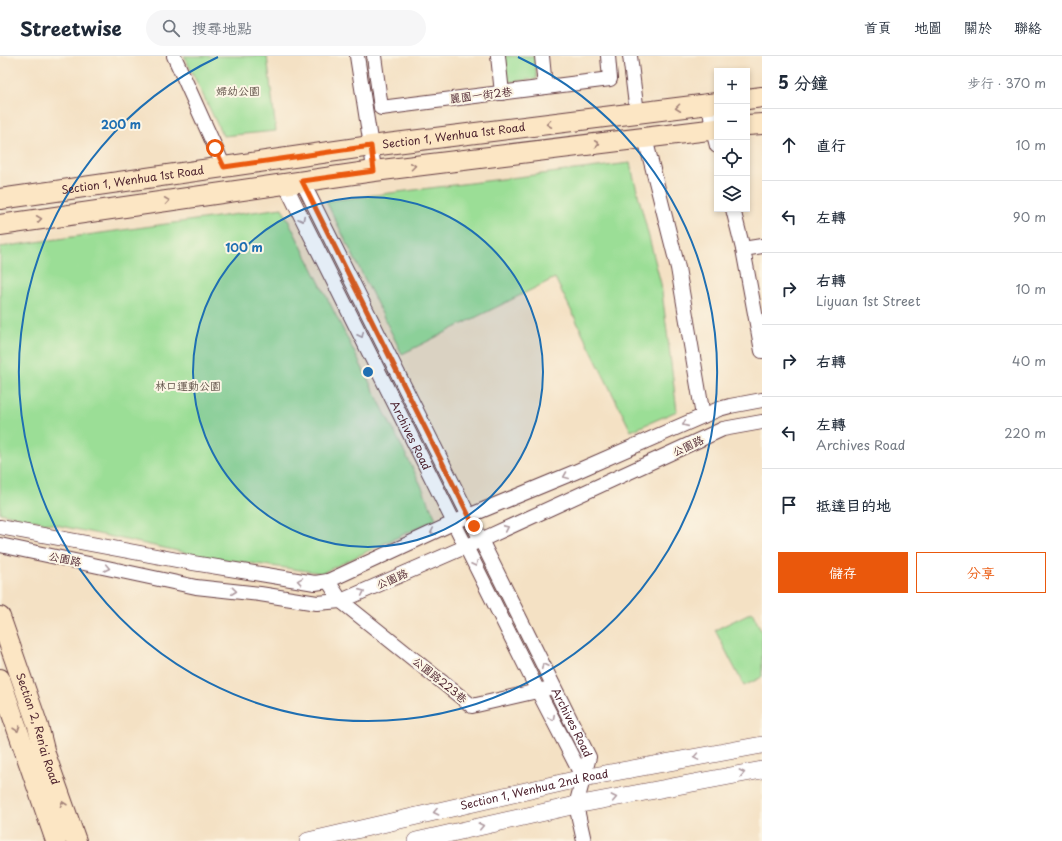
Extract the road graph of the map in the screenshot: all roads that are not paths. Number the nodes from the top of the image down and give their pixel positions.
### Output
1 (174, 56) edge
2 (357, 56) edge
3 (374, 56) edge
4 (498, 56) edge
5 (542, 56) edge
6 (608, 56) edge
7 (630, 56) edge
8 (545, 87) junction
9 (502, 93) junction
10 (762, 97) edge
11 (750, 99) edge
12 (713, 103) edge
13 (637, 113) junction
14 (714, 114) edge
15 (762, 124) edge
16 (750, 126) edge
17 (714, 135) edge
18 (645, 138) junction
19 (371, 146) junction
20 (224, 167) junction
21 (374, 171) junction
22 (294, 183) junction
23 (0, 198) edge
24 (734, 212) edge
25 (0, 225) edge
26 (762, 246) edge
27 (743, 249) junction
28 (761, 345) edge
29 (762, 400) edge
30 (719, 409) junction
31 (703, 416) junction
32 (762, 422) edge
33 (723, 429) junction
34 (469, 515) junction
35 (454, 522) junction
36 (0, 527) edge
37 (32, 533) junction
38 (481, 540) junction
39 (0, 545) edge
40 (466, 546) junction
41 (29, 551) junction
42 (197, 564) junction
43 (328, 581) junction
44 (196, 587) junction
45 (341, 601) junction
46 (0, 617) edge
47 (0, 679) edge
48 (554, 686) junction
49 (538, 691) junction
50 (762, 745) edge
51 (762, 770) edge
52 (583, 778) junction
53 (576, 805) junction
54 (56, 841) edge
55 (76, 841) edge
56 (308, 841) edge
57 (416, 841) edge
58 (584, 841) edge

1 - 20 street
2 - 19 street
3 - 9 street, 麗園一街2巷
4 - 9 street
5 - 8 street
6 - 8 street, 麗園一街2巷
7 - 13 street
8 - 9 street, 麗園一街2巷
10 - 11 main road
12 -> 13 main road, Section 1, Wenhua 1st Road
12 - 14 street
13 -> 19 main road, Section 1, Wenhua 1st Road
15 - 16 main road
17 - 18 main road
21 -> 18 main road
18 - 31 street
19 - 20 main road, Section 1, Wenhua 1st Road
19 - 21 street
20 - 23 main road, Section 1, Wenhua 1st Road
21 - 22 main road
25 -> 22 main road
22 - 34 street, Archives Road
22 -> 35 street, Archives Road
24 - 27 street
26 - 27 street
27 - 28 street
29 - 30 street, 公園路
30 - 31 street, 公園路
30 - 33 street
31 -> 34 street, 公園路
32 - 33 street, 公園路
38 -> 33 street, 公園路
34 - 35 street, 公園路
34 - 38 street, Archives Road
35 - 40 street, Archives Road
35 -> 43 street, 公園路
36 - 37 street, 公園路
37 - 41 street
37 - 42 street, 公園路
38 - 40 street, 公園路
48 -> 38 street, Archives Road
39 - 41 street, 公園路
45 -> 40 street, 公園路
40 -> 49 street, Archives Road
41 -> 44 street, 公園路
43 -> 42 street, 公園路
42 - 44 street
43 - 45 street
44 -> 45 street, 公園路
45 - 49 street, 公園路223巷
55 -> 46 main road, Section 2, Ren'ai Road
47 -> 54 main road, Section 2, Ren'ai Road
48 - 49 street, 公園路223巷
48 - 52 street, Archives Road
49 -> 52 street, Archives Road
50 -> 52 street, Section 1, Wenhua 2nd Road
53 -> 51 street
52 - 53 street
52 -> 56 street, Section 1, Wenhua 2nd Road
57 -> 53 street
53 - 58 street

